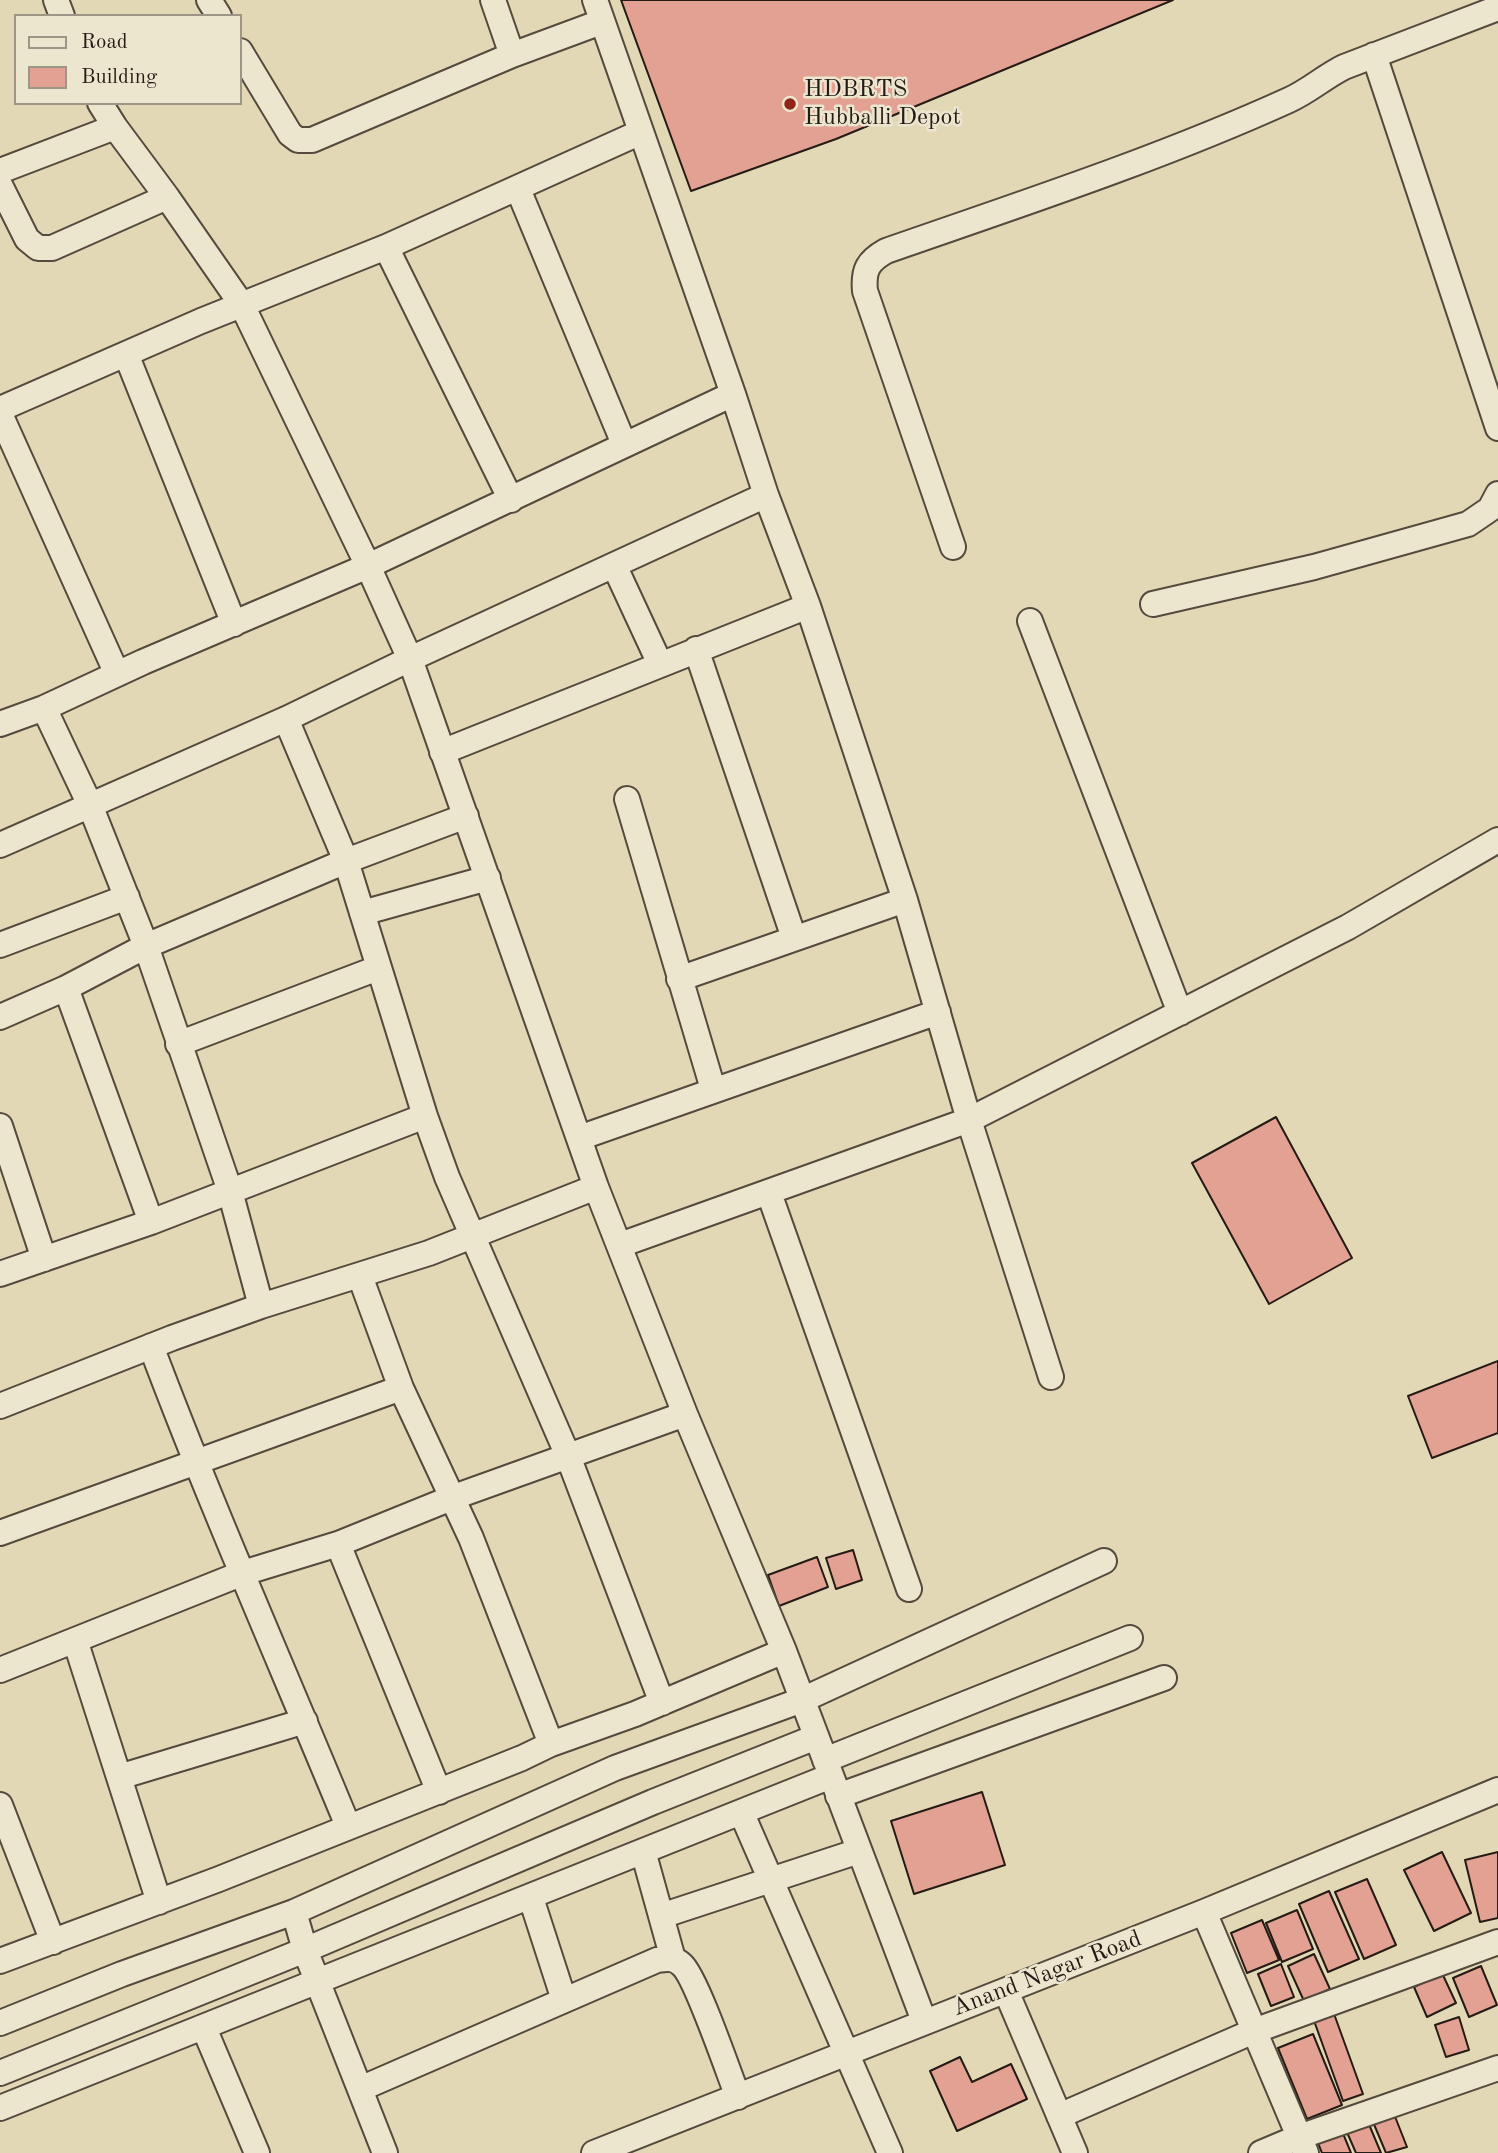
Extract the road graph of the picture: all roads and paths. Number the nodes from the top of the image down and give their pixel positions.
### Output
1 (493, 0) edge
2 (1498, 8) edge
3 (598, 11) edge
4 (242, 54) edge
5 (512, 55) junction
6 (1374, 55) junction
7 (101, 105) edge
8 (115, 127) junction
9 (641, 132) junction
10 (0, 171) edge
11 (0, 186) edge
12 (518, 189) junction
13 (167, 197) junction
14 (386, 247) junction
15 (242, 305) junction
16 (126, 354) junction
17 (733, 394) junction
18 (0, 411) edge
19 (1498, 428) edge
20 (624, 444) junction
21 (1498, 494) edge
22 (766, 495) junction
23 (511, 500) junction
24 (953, 547) dead end
25 (614, 565) junction
26 (368, 566) junction
27 (1153, 604) dead end
28 (808, 606) junction
29 (1030, 621) dead end
30 (234, 624) junction
31 (696, 649) junction
32 (410, 659) junction
33 (660, 664) junction
34 (117, 674) junction
35 (44, 708) junction
36 (286, 719) junction
37 (2, 720) edge
38 (442, 752) junction
39 (627, 799) dead end
40 (90, 805) junction
41 (466, 816) junction
42 (1498, 839) edge
43 (0, 845) edge
44 (346, 861) junction
45 (488, 878) junction
46 (127, 897) junction
47 (905, 900) junction
48 (362, 913) junction
49 (794, 938) junction
50 (0, 945) edge
51 (146, 946) junction
52 (378, 968) junction
53 (679, 979) junction
54 (66, 988) junction
55 (938, 1012) junction
56 (1180, 1013) junction
57 (0, 1017) edge
58 (178, 1044) junction
59 (713, 1090) junction
60 (425, 1116) junction
61 (969, 1120) junction
62 (0, 1126) edge
63 (579, 1138) junction
64 (596, 1187) junction
65 (230, 1191) junction
66 (769, 1193) junction
67 (151, 1222) junction
68 (473, 1237) junction
69 (620, 1245) junction
70 (44, 1259) junction
71 (0, 1274) edge
72 (360, 1276) junction
73 (261, 1306) junction
74 (150, 1346) junction
75 (1051, 1377) dead end
76 (401, 1388) junction
77 (0, 1406) edge
78 (685, 1414) junction
79 (568, 1455) junction
80 (195, 1464) junction
81 (454, 1497) junction
82 (0, 1532) edge
83 (338, 1544) junction
84 (1104, 1561) dead end
85 (243, 1573) junction
86 (909, 1589) dead end
87 (1130, 1638) dead end
88 (75, 1640) junction
89 (784, 1651) junction
90 (0, 1670) edge
91 (1164, 1678) dead end
92 (802, 1700) junction
93 (662, 1703) junction
94 (305, 1721) junction
95 (551, 1744) junction
96 (827, 1767) junction
97 (119, 1777) junction
98 (1498, 1790) edge
99 (439, 1791) junction
100 (0, 1805) edge
101 (742, 1814) junction
102 (348, 1826) junction
103 (643, 1851) junction
104 (859, 1851) junction
105 (771, 1879) junction
106 (531, 1898) junction
107 (159, 1902) junction
108 (294, 1912) junction
109 (1204, 1912) junction
110 (661, 1916) junction
111 (53, 1942) junction
112 (1498, 1942) edge
113 (305, 1950) junction
114 (673, 1959) junction
115 (0, 1961) edge
116 (317, 1981) junction
117 (1006, 1991) junction
118 (564, 2000) junction
119 (924, 2021) junction
120 (0, 2023) edge
121 (204, 2028) junction
122 (1254, 2031) junction
123 (848, 2054) junction
124 (1498, 2068) edge
125 (0, 2073) edge
126 (359, 2089) junction
127 (738, 2097) junction
128 (0, 2108) edge
129 (1059, 2116) junction
130 (1303, 2145) edge
131 (257, 2153) edge
132 (385, 2153) edge
133 (594, 2153) edge
134 (890, 2153) edge
135 (1075, 2153) edge
136 (1261, 2153) edge

1 - 5 street
2 - 6 street
3 - 5 street
3 - 9 street
4 - 5 street
6 - 19 street
6 - 24 street
7 - 8 street
8 - 10 street
8 - 13 street
9 - 12 street
9 - 17 street
11 - 13 street
12 - 14 street
12 - 20 street
13 - 15 street
14 - 15 street
14 - 23 street
15 - 16 street
15 - 26 street
16 - 18 street
16 - 30 street
17 - 20 street
17 - 22 street
18 - 34 street
20 - 23 street
21 - 27 street
22 - 25 street
22 - 28 street
23 - 26 street
25 - 32 street
25 - 33 street
26 - 30 street
26 - 32 street
28 - 31 street
28 - 47 street
29 - 56 street
30 - 34 street
31 - 33 street
31 - 49 street
32 - 36 street
32 - 38 street
33 - 38 street
34 - 35 street
35 - 37 street
35 - 40 street
36 - 40 street
36 - 44 street
38 - 41 street
39 - 53 street
40 - 43 street
40 - 46 street
41 - 44 street
41 - 45 street
42 - 56 street
44 - 48 street
44 - 51 street
45 - 48 street
45 - 63 street
46 - 50 street
46 - 51 street
47 - 49 street
47 - 55 street
48 - 52 street
49 - 53 street
51 - 54 street
51 - 58 street
52 - 58 street
52 - 60 street
53 - 59 street
54 - 57 street
54 - 67 street
55 - 59 street
55 - 61 street
56 - 61 street
58 - 65 street
59 - 63 street
60 - 65 street
60 - 68 street
61 - 66 street
61 - 75 street
62 - 70 street
63 - 64 street
64 - 68 street
64 - 69 street
65 - 67 street
65 - 73 street
66 - 69 street
66 - 86 street
67 - 70 street
68 - 72 street
68 - 79 street
69 - 78 street
70 - 71 street
72 - 73 street
72 - 76 street
73 - 74 street
74 - 77 street
74 - 80 street
76 - 80 street
76 - 81 street
78 - 79 street
78 - 89 street
79 - 81 street
79 - 93 street
80 - 82 street
80 - 85 street
81 - 83 street
81 - 95 street
83 - 85 street
83 - 99 street
84 - 92 street
85 - 88 street
85 - 94 street
87 - 96 street
88 - 90 street
88 - 97 street
89 - 92 street
89 - 93 street
91 - 96 street
92 - 96 street
92 - 108 street
93 - 95 street
94 - 97 street
94 - 102 street
95 - 99 street
96 - 101 street
96 - 104 street
96 - 113 street
97 - 107 street
98 - 109 street, Anand Nagar Road
99 - 102 street
100 - 111 street
101 - 103 street
101 - 105 street
102 - 107 street
103 - 106 street
103 - 110 street
104 - 105 street
104 - 119 street
105 - 110 street
105 - 123 street
106 - 116 street
106 - 118 street
107 - 111 street
108 - 113 street
108 - 120 street
109 - 117 street, Anand Nagar Road
109 - 122 street
110 - 114 street
111 - 115 street
112 - 122 street
113 - 116 street
113 - 125 street
114 - 118 street
114 - 127 street
116 - 121 street
116 - 126 street
117 - 119 street, Anand Nagar Road
117 - 129 street
118 - 126 street
119 - 123 street, Anand Nagar Road
121 - 128 street
121 - 131 street
122 - 129 street
122 - 130 street
123 - 127 street, Anand Nagar Road
123 - 134 street
124 - 130 street
126 - 132 street
127 - 133 street, Anand Nagar Road
129 - 135 street
130 - 136 street

